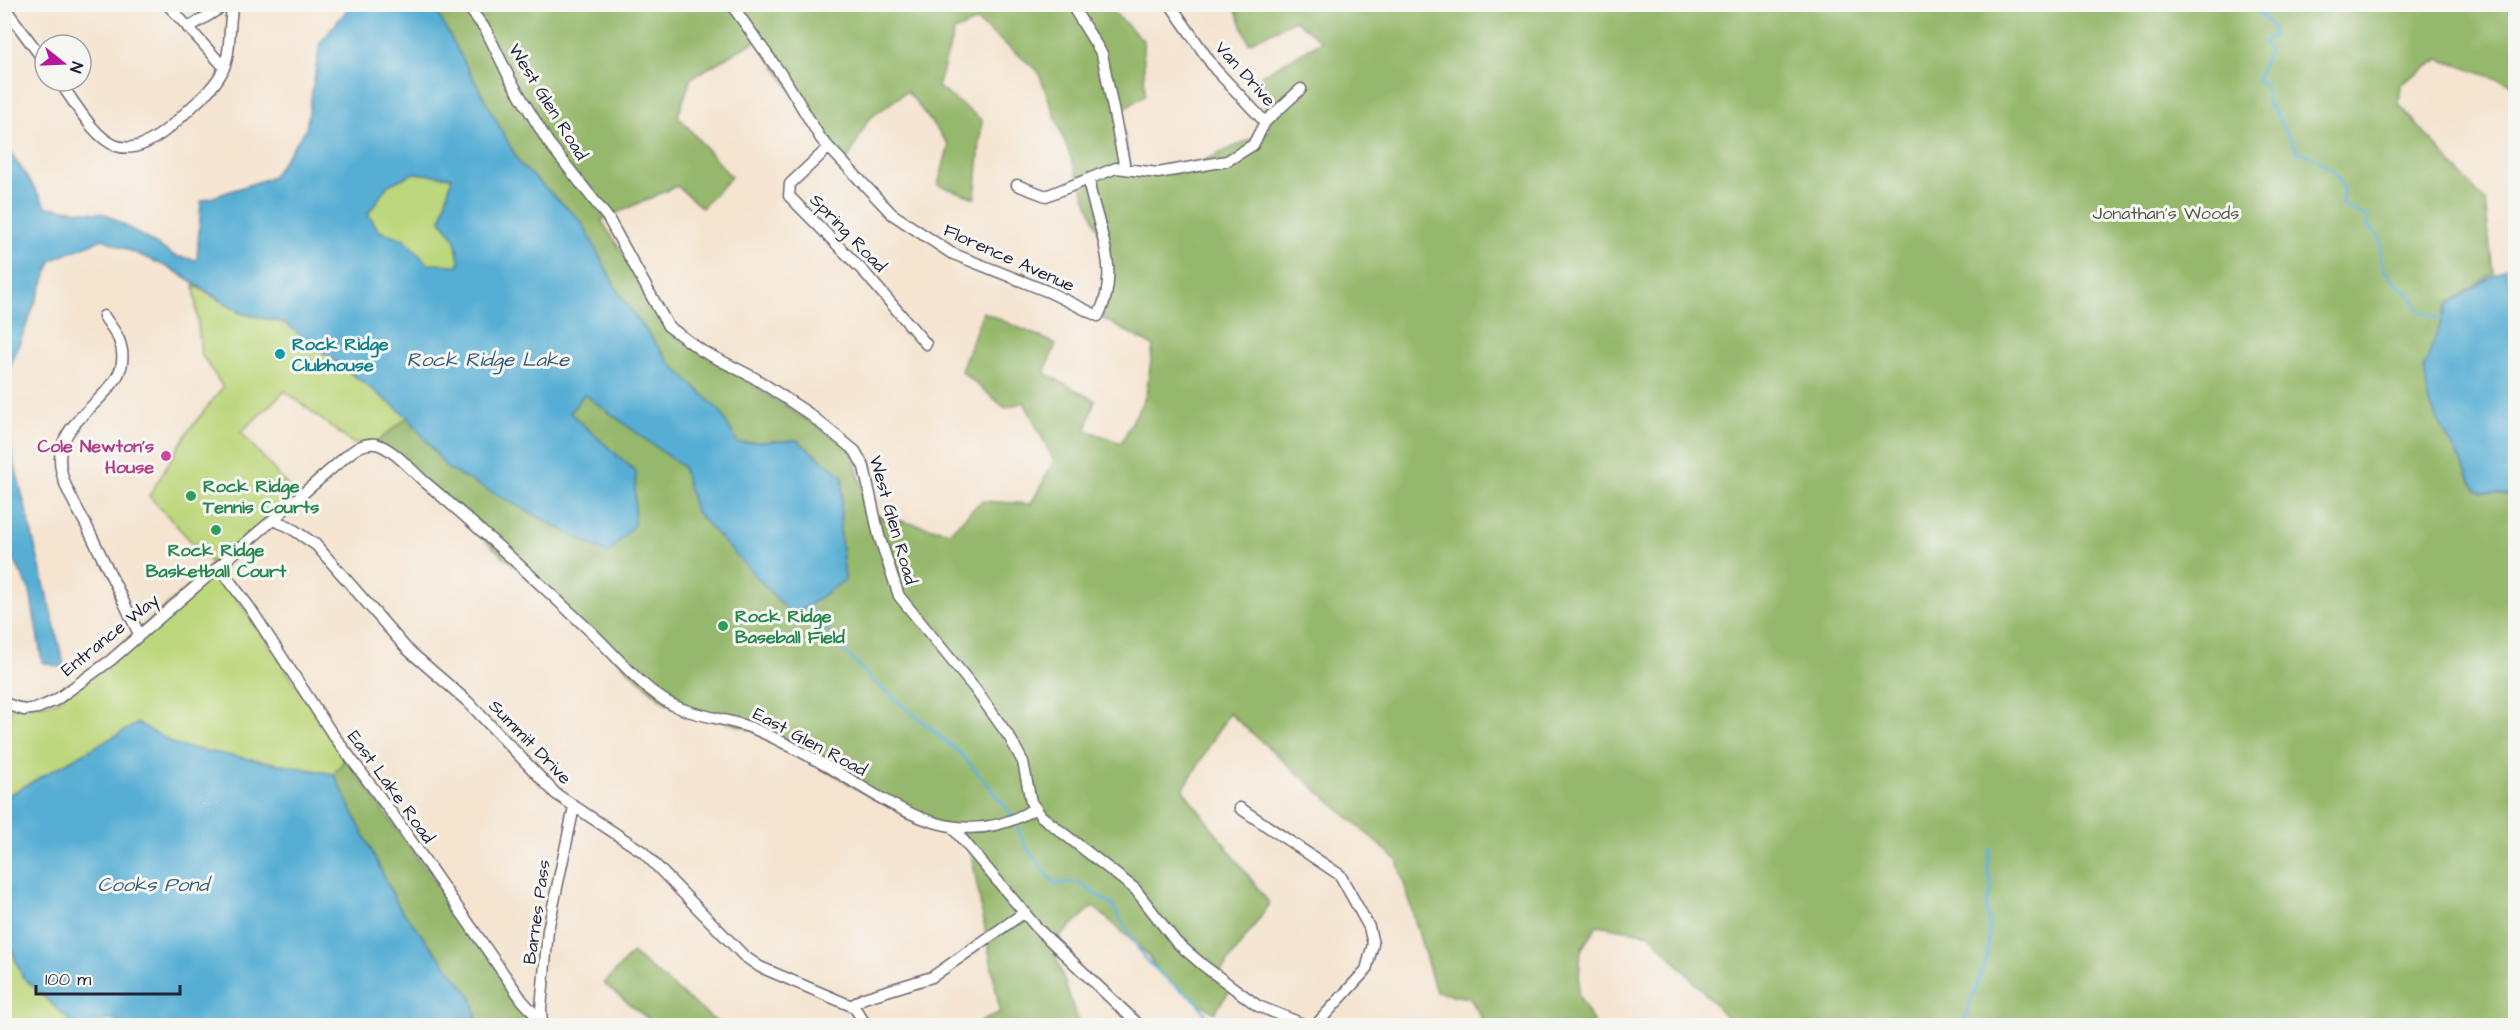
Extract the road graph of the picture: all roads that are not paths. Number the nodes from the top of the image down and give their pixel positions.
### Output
1 (167, 4) edge
2 (227, 4) edge
3 (233, 4) edge
4 (465, 4) edge
5 (730, 4) edge
6 (1071, 4) edge
7 (1170, 4) edge
8 (6, 6) edge
9 (188, 28) junction
10 (33, 45) edge
11 (224, 67) junction
12 (1301, 89) dead end
13 (68, 93) edge
14 (1265, 122) junction
15 (828, 148) junction
16 (1125, 168) junction
17 (1090, 179) junction
18 (1017, 185) dead end
19 (104, 316) dead end
20 (926, 344) dead end
21 (364, 445) joint
22 (273, 520) junction
23 (219, 567) junction
24 (139, 634) junction
25 (4, 703) edge
26 (574, 807) junction
27 (1035, 808) junction
28 (1240, 808) dead end
29 (952, 827) junction
30 (1025, 912) junction
31 (851, 1006) junction
32 (543, 1025) edge
33 (867, 1026) edge
34 (1140, 1026) edge
35 (1308, 1026) edge
36 (1315, 1026) edge

1 - 9 street
2 - 9 street
3 - 11 street
4 - 27 street, West Glen Road
5 - 15 street, Florence Avenue
6 - 16 street
7 - 14 street, Van Drive
8 - 10 street
9 - 11 street
11 - 13 street
12 - 14 street
14 - 16 street, Van Drive
15 - 17 street, Florence Avenue
15 - 20 street, Spring Road
16 - 17 street, Van Drive
17 - 18 street, Van Drive
19 - 24 street
21 - 22 street, Entrance Way
21 - 29 street, East Glen Road
22 - 23 street, Entrance Way
22 - 26 street, Summit Drive
23 - 24 street, Entrance Way
23 - 32 street, East Lake Road
24 - 25 street, Entrance Way
26 - 31 street, Summit Drive
26 - 32 street, Barnes Pass
27 - 29 street, East Glen Road
27 - 35 street
28 - 36 street
29 - 30 street
30 - 31 street
30 - 34 street
31 - 33 street, Summit Drive

